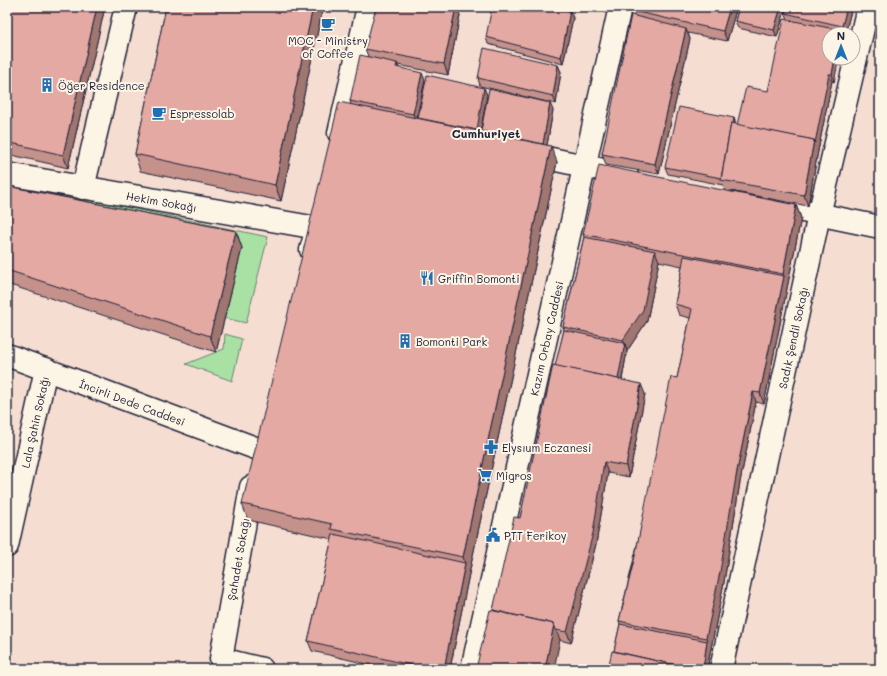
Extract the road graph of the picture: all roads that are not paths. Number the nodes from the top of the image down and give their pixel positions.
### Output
1 (126, 7) edge
2 (368, 7) edge
3 (620, 7) edge
4 (868, 7) edge
5 (342, 116) junction
6 (366, 121) edge
7 (506, 150) edge
8 (334, 154) edge
9 (584, 166) junction
10 (7, 174) edge
11 (647, 179) edge
12 (83, 188) junction
13 (748, 200) edge
14 (322, 206) edge
15 (819, 215) junction
16 (317, 228) junction
17 (880, 228) edge
18 (307, 266) edge
19 (7, 355) edge
20 (46, 369) junction
21 (264, 426) edge
22 (258, 449) junction
23 (7, 546) edge
24 (220, 664) edge
25 (262, 669) edge
26 (472, 669) edge
27 (721, 669) edge

1 - 12 street
2 - 5 street
3 - 9 street, Kazım Orbay Caddesi
4 - 15 street, Sadık Şendil Sokağı
5 - 6 street
5 - 8 street
7 - 9 street
9 - 11 street
9 - 26 street, Kazım Orbay Caddesi
10 - 12 street, Hekim Sokağı
12 - 16 street, Hekim Sokağı
13 - 15 street
14 - 16 street
15 - 17 street
15 - 27 street, Sadık Şendil Sokağı
16 - 18 street
19 - 20 street, İncirli Dede Caddesi
20 - 22 street, İncirli Dede Caddesi
20 - 23 street, Lala Şahin Sokağı
21 - 22 street, Şahadet Sokağı
22 - 24 street, Şahadet Sokağı
24 - 25 street

